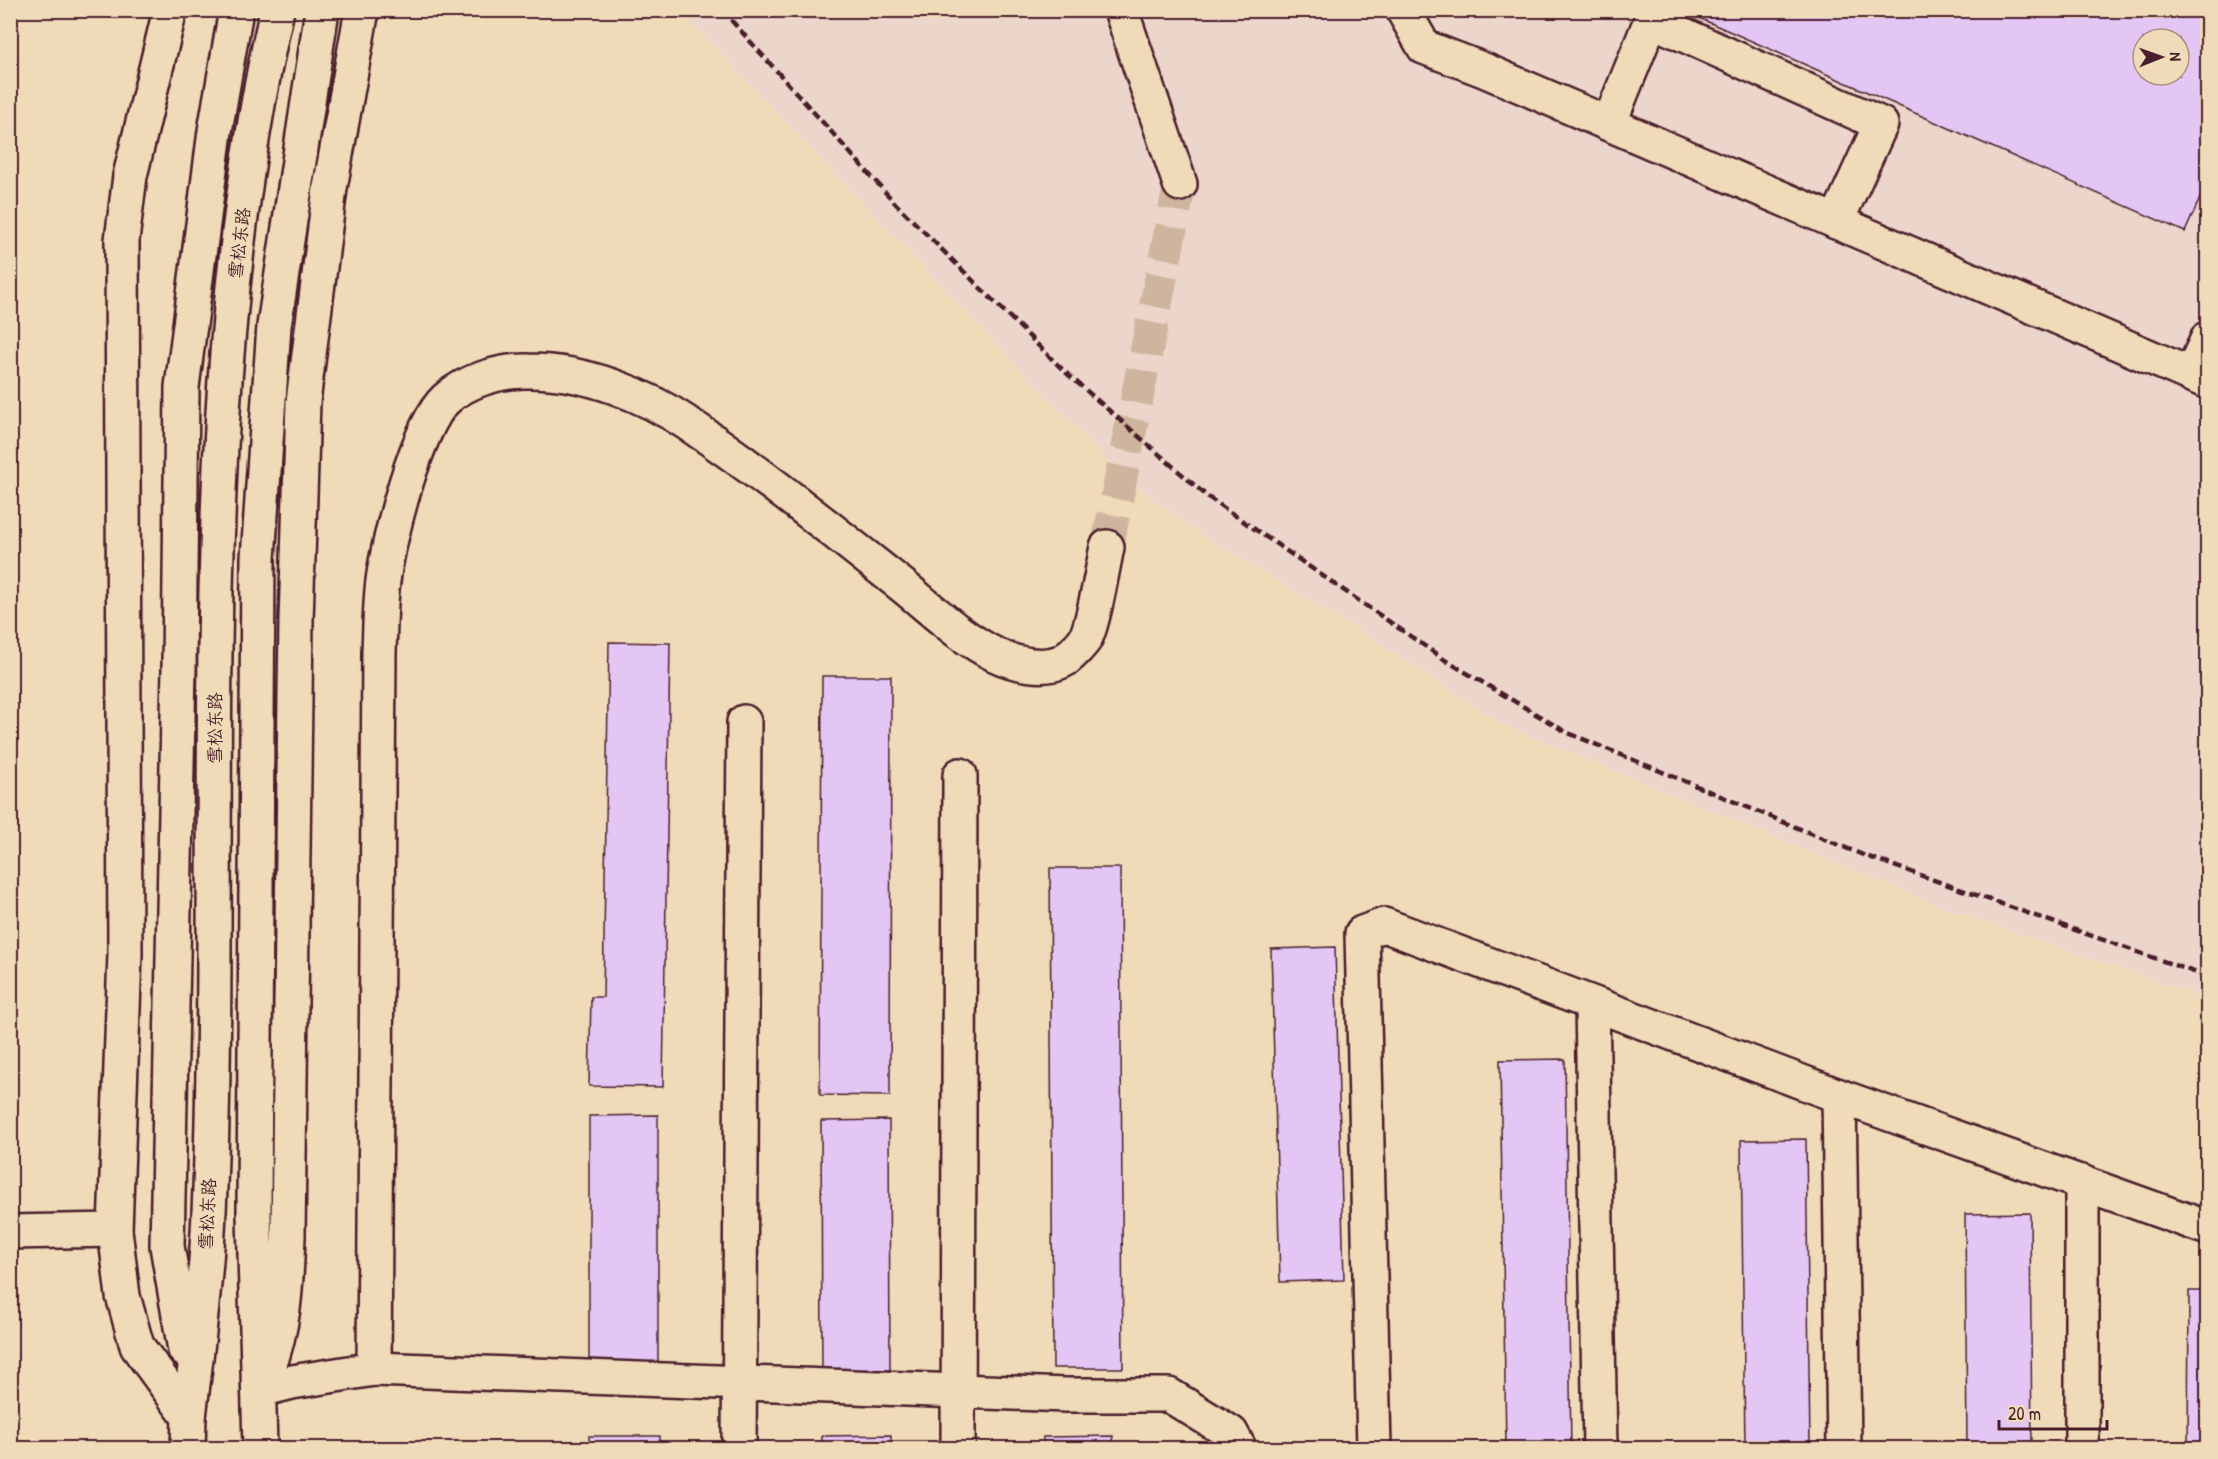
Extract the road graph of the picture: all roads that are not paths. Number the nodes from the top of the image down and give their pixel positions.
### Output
1 (170, 10) edge
2 (236, 10) edge
3 (277, 10) edge
4 (322, 10) edge
5 (362, 10) edge
6 (1121, 10) edge
7 (1402, 10) edge
8 (1653, 15) edge
9 (1609, 124) junction
10 (1180, 184) tunnel mouth
11 (1836, 222) junction
12 (2208, 338) edge
13 (2199, 378) edge
14 (1107, 548) tunnel mouth
15 (744, 722) dead end
16 (960, 775) dead end
17 (1592, 1004) junction
18 (1839, 1096) junction
19 (2082, 1182) junction
20 (2208, 1228) edge
21 (115, 1230) junction
22 (10, 1232) edge
23 (374, 1370) junction
24 (740, 1383) junction
25 (260, 1390) junction
26 (957, 1391) junction
27 (190, 1419) edge
28 (260, 1449) edge
29 (740, 1449) edge
30 (958, 1449) edge
31 (1239, 1449) edge
32 (1374, 1449) edge
33 (1600, 1449) edge
34 (1844, 1449) edge
35 (2082, 1449) edge

1 - 21 street
2 - 27 street
3 - 27 street, 雪松东路
4 - 25 street
5 - 25 street
6 - 10 street
7 - 9 street
8 - 9 street
8 - 11 street
9 - 11 street
11 - 13 street
12 - 13 street
14 - 23 street
15 - 24 street
16 - 26 street
17 - 18 street
17 - 32 street
17 - 33 street
18 - 19 street
18 - 34 street
19 - 20 street
19 - 35 street
21 - 22 street
21 - 27 street
23 - 24 street
23 - 25 street
24 - 26 street
24 - 29 street
25 - 28 street
26 - 30 street
26 - 31 street

